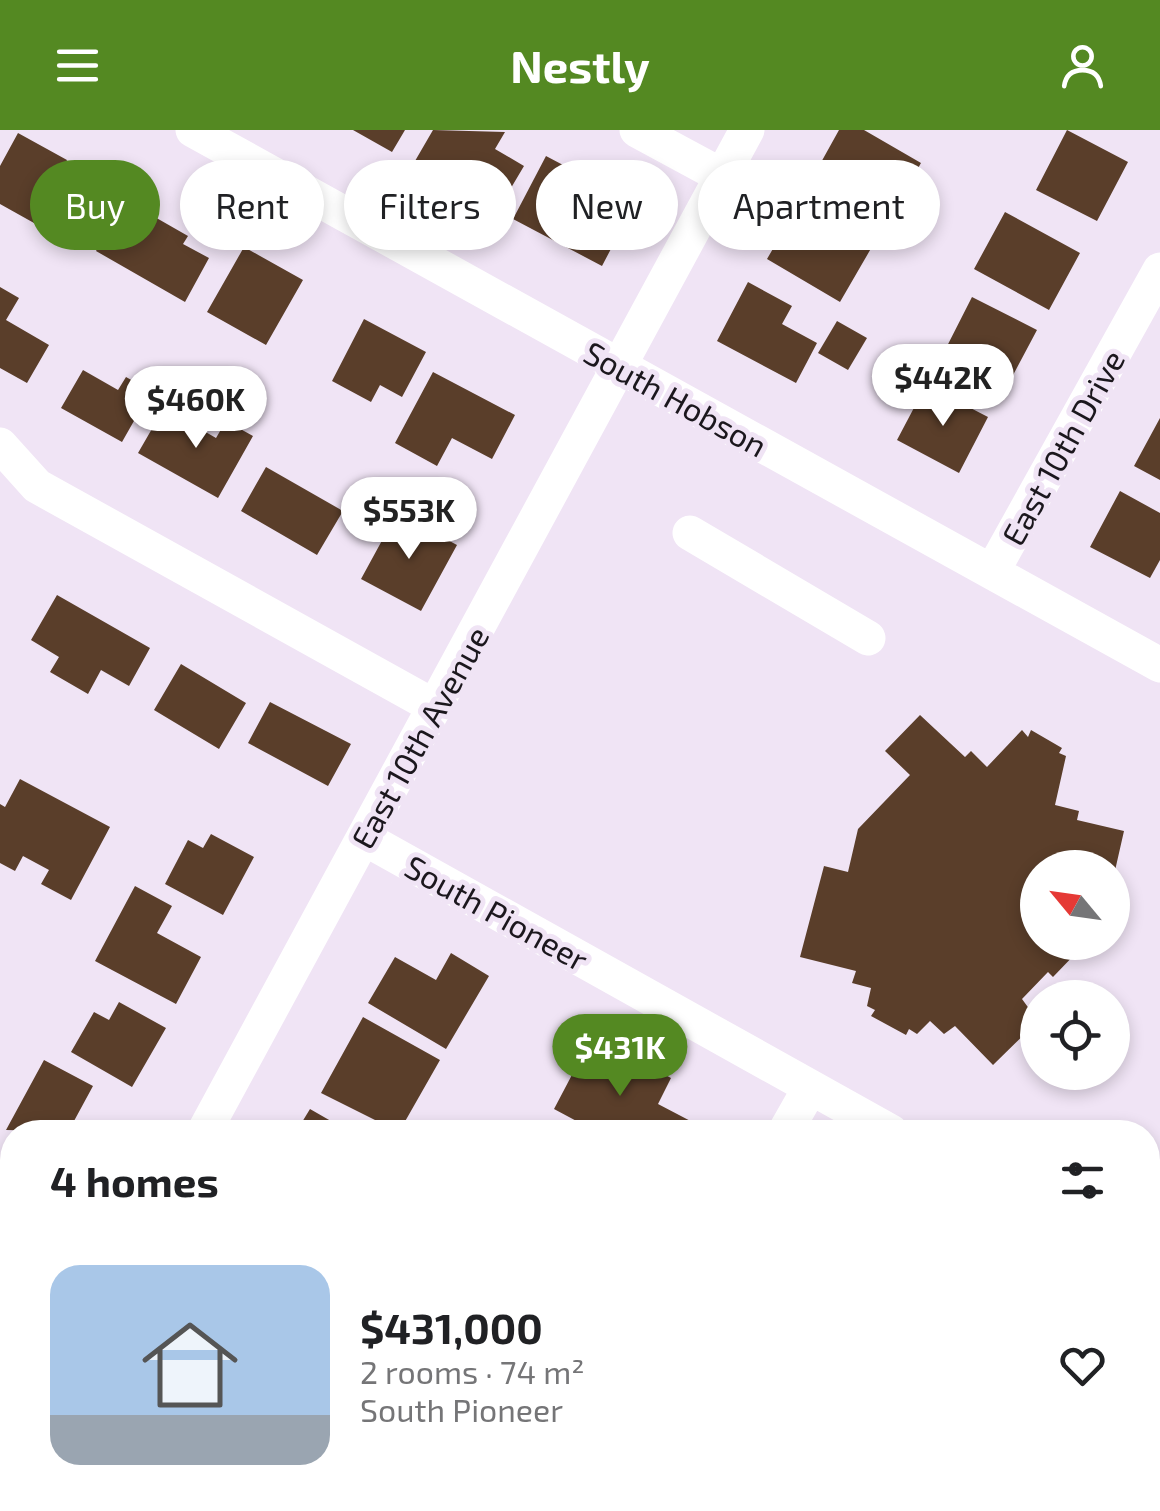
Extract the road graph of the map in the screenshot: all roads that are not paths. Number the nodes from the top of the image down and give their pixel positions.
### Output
1 (193, 130) edge
2 (637, 130) edge
3 (747, 130) edge
4 (731, 160) edge
5 (698, 163) edge
6 (698, 221) edge
7 (1160, 270) edge
8 (620, 367) junction
9 (0, 446) edge
10 (690, 533) dead end
11 (992, 572) junction
12 (868, 638) dead end
13 (1160, 665) edge
14 (435, 707) junction
15 (364, 838) junction
16 (810, 1088) junction
17 (211, 1120) edge
18 (792, 1120) edge
19 (869, 1120) edge

1 - 8 street, South Hobson
2 - 5 street
3 - 4 street, East 10th Avenue
6 - 8 street, East 10th Avenue
7 - 11 street, East 10th Drive
8 - 11 street, South Hobson
8 - 14 street, East 10th Avenue
9 - 14 street
10 - 12 street
11 - 13 street, South Hobson
14 - 15 street, East 10th Avenue
15 - 16 street, South Pioneer
15 - 17 street, East 10th Avenue
16 - 18 street
16 - 19 street, South Pioneer

